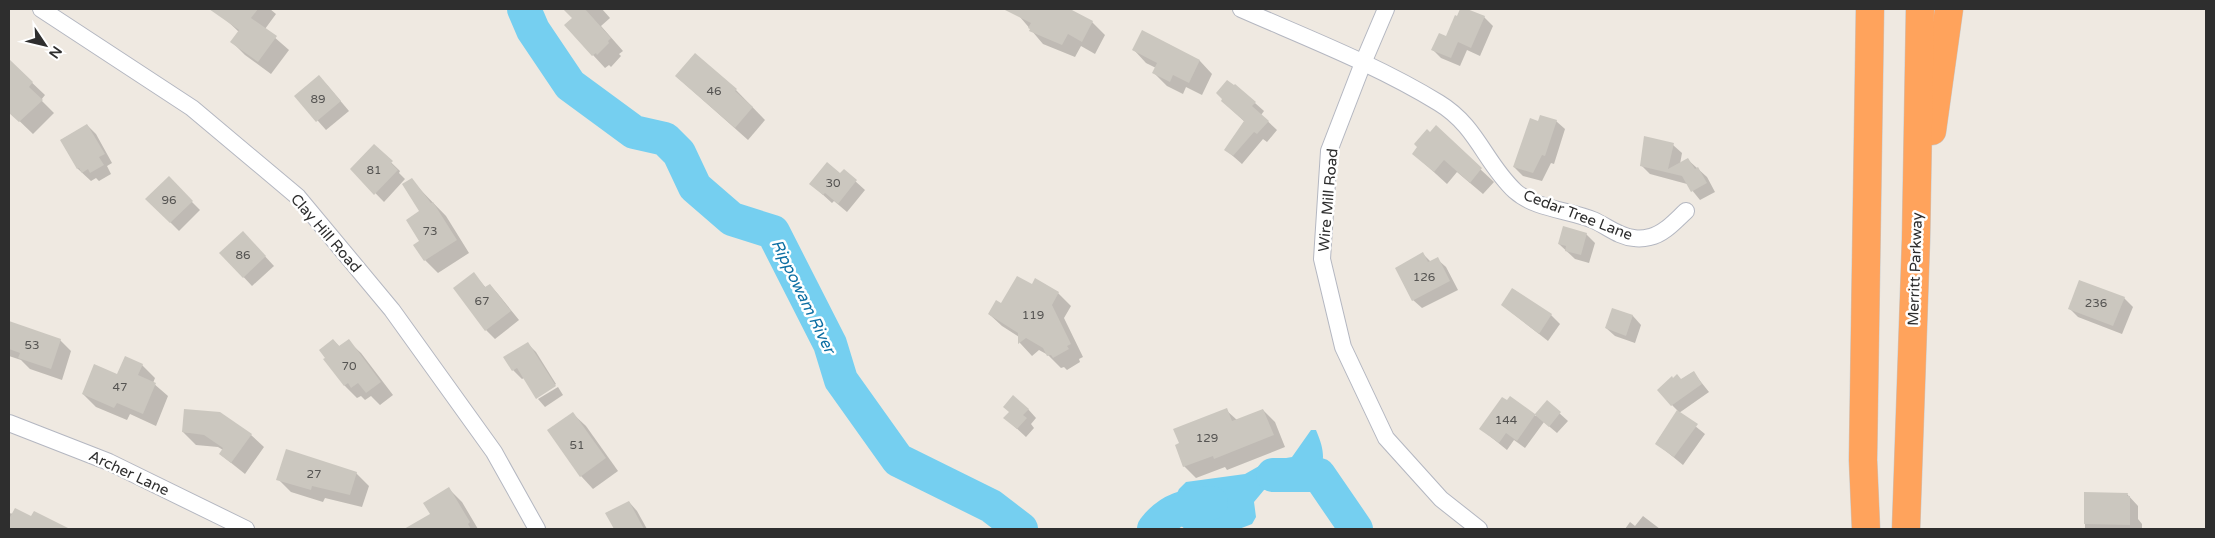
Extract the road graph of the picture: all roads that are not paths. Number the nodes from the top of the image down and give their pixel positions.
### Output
1 (41, 9) edge
2 (1241, 9) edge
3 (1386, 9) edge
4 (1870, 9) edge
5 (1920, 9) edge
6 (1949, 9) edge
7 (1363, 62) junction
8 (1686, 211) dead end
9 (1916, 239) junction
10 (9, 423) edge
11 (246, 529) edge
12 (537, 529) edge
13 (1479, 529) edge
14 (1866, 529) edge
15 (1906, 529) edge

1 - 12 street, Clay Hill Road
2 - 7 street, Cedar Tree Lane
3 - 7 street, Wire Mill Road
4 - 14 highway
5 - 9 highway, Merritt Parkway
6 - 9 highway
7 - 8 street, Cedar Tree Lane
7 - 13 street, Wire Mill Road
9 - 15 highway, Merritt Parkway
10 - 11 street, Archer Lane

